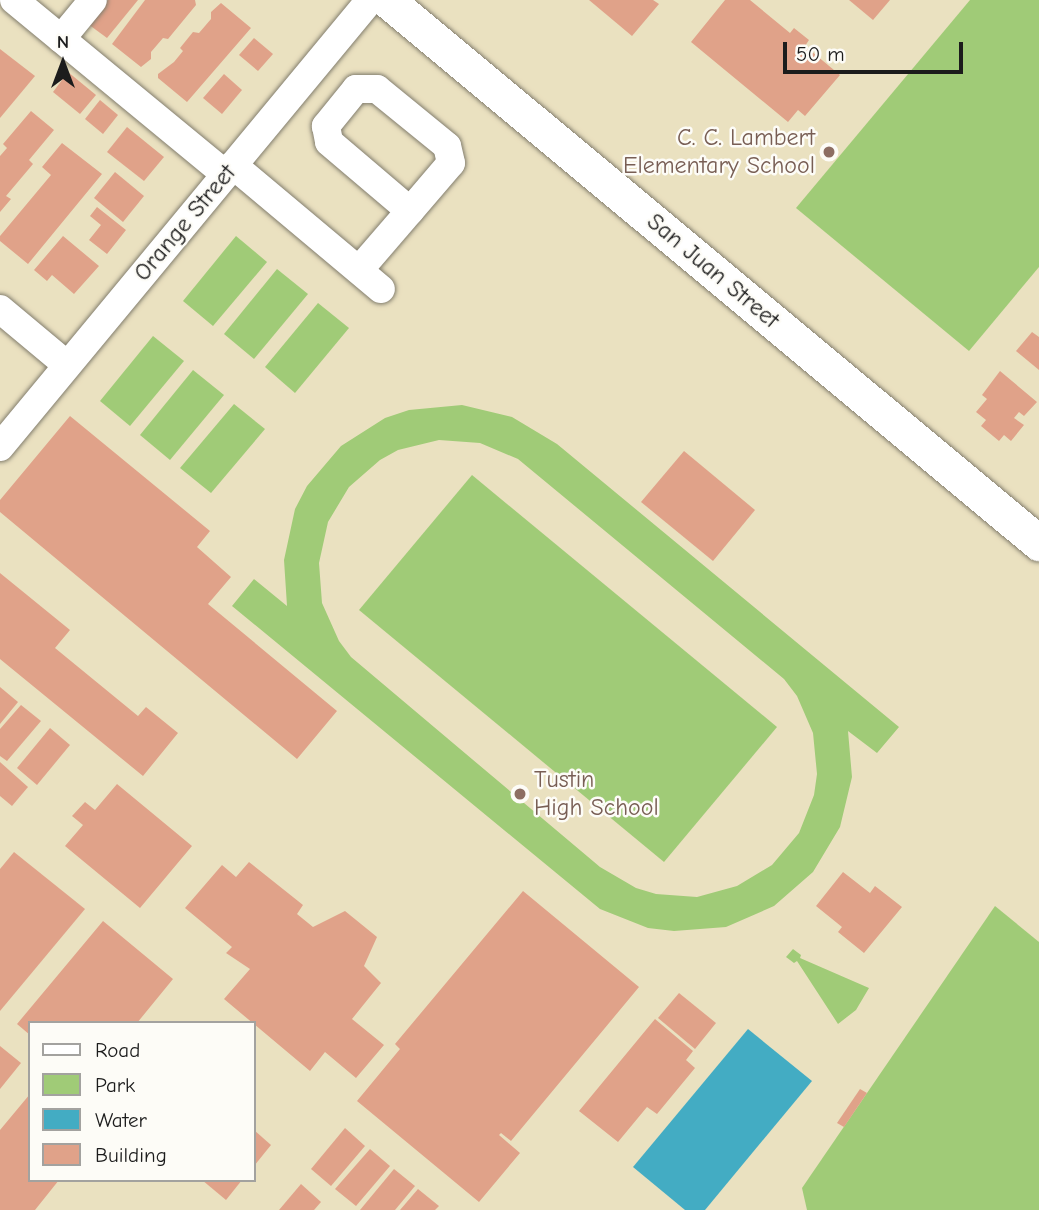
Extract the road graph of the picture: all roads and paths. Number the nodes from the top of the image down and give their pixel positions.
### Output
1 (13, 0) edge
2 (93, 0) edge
3 (370, 0) edge
4 (387, 0) edge
5 (61, 39) junction
6 (229, 170) junction
7 (410, 211) junction
8 (359, 270) junction
9 (381, 289) dead end
10 (0, 309) edge
11 (68, 365) junction
12 (0, 447) edge
13 (1039, 543) edge

1 - 5 street
2 - 5 street
3 - 6 street, Orange Street
4 - 13 main road, San Juan Street
5 - 6 street
6 - 8 street
6 - 11 street, Orange Street
7 - 7 street
7 - 8 street
8 - 9 street
10 - 11 street
11 - 12 street, Orange Street

